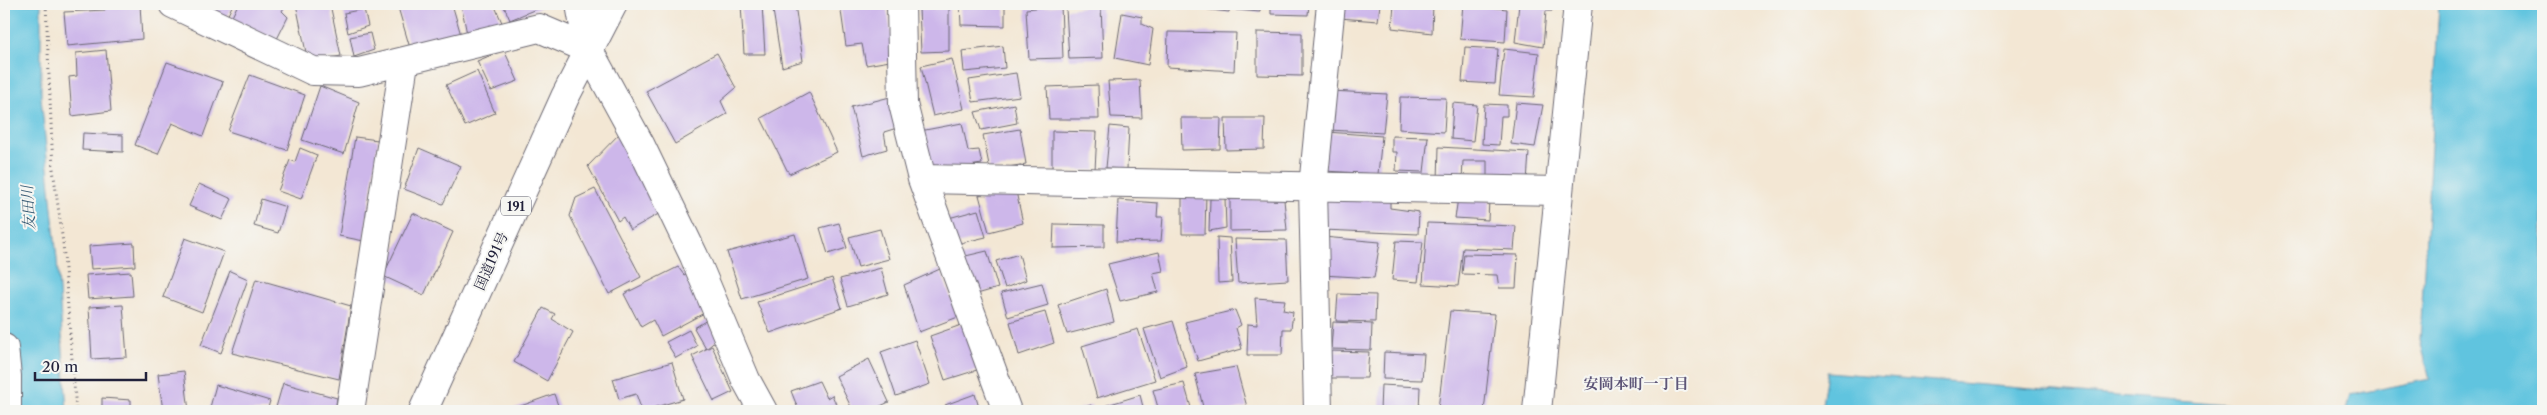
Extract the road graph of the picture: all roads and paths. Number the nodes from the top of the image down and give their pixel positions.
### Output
1 (46, 4) edge
2 (173, 4) edge
3 (580, 4) edge
4 (613, 4) edge
5 (902, 4) edge
6 (1331, 4) edge
7 (1578, 4) edge
8 (588, 49) junction
9 (404, 62) junction
10 (922, 179) junction
11 (1314, 187) junction
12 (1559, 191) junction
13 (4, 348) edge
14 (6, 411) edge
15 (76, 411) edge
16 (350, 411) edge
17 (423, 411) edge
18 (763, 411) edge
19 (1007, 411) edge
20 (1318, 411) edge
21 (1537, 411) edge

1 - 15 path
2 - 9 main road
3 - 8 main road
4 - 8 main road, 国道191号 / 191
5 - 10 main road
6 - 11 main road
7 - 12 main road
8 - 9 main road
8 - 17 main road, 国道191号 / 191
8 - 18 main road
9 - 16 main road
10 - 11 main road
10 - 19 main road
11 - 12 main road
11 - 20 main road
12 - 21 main road
13 - 14 main road

